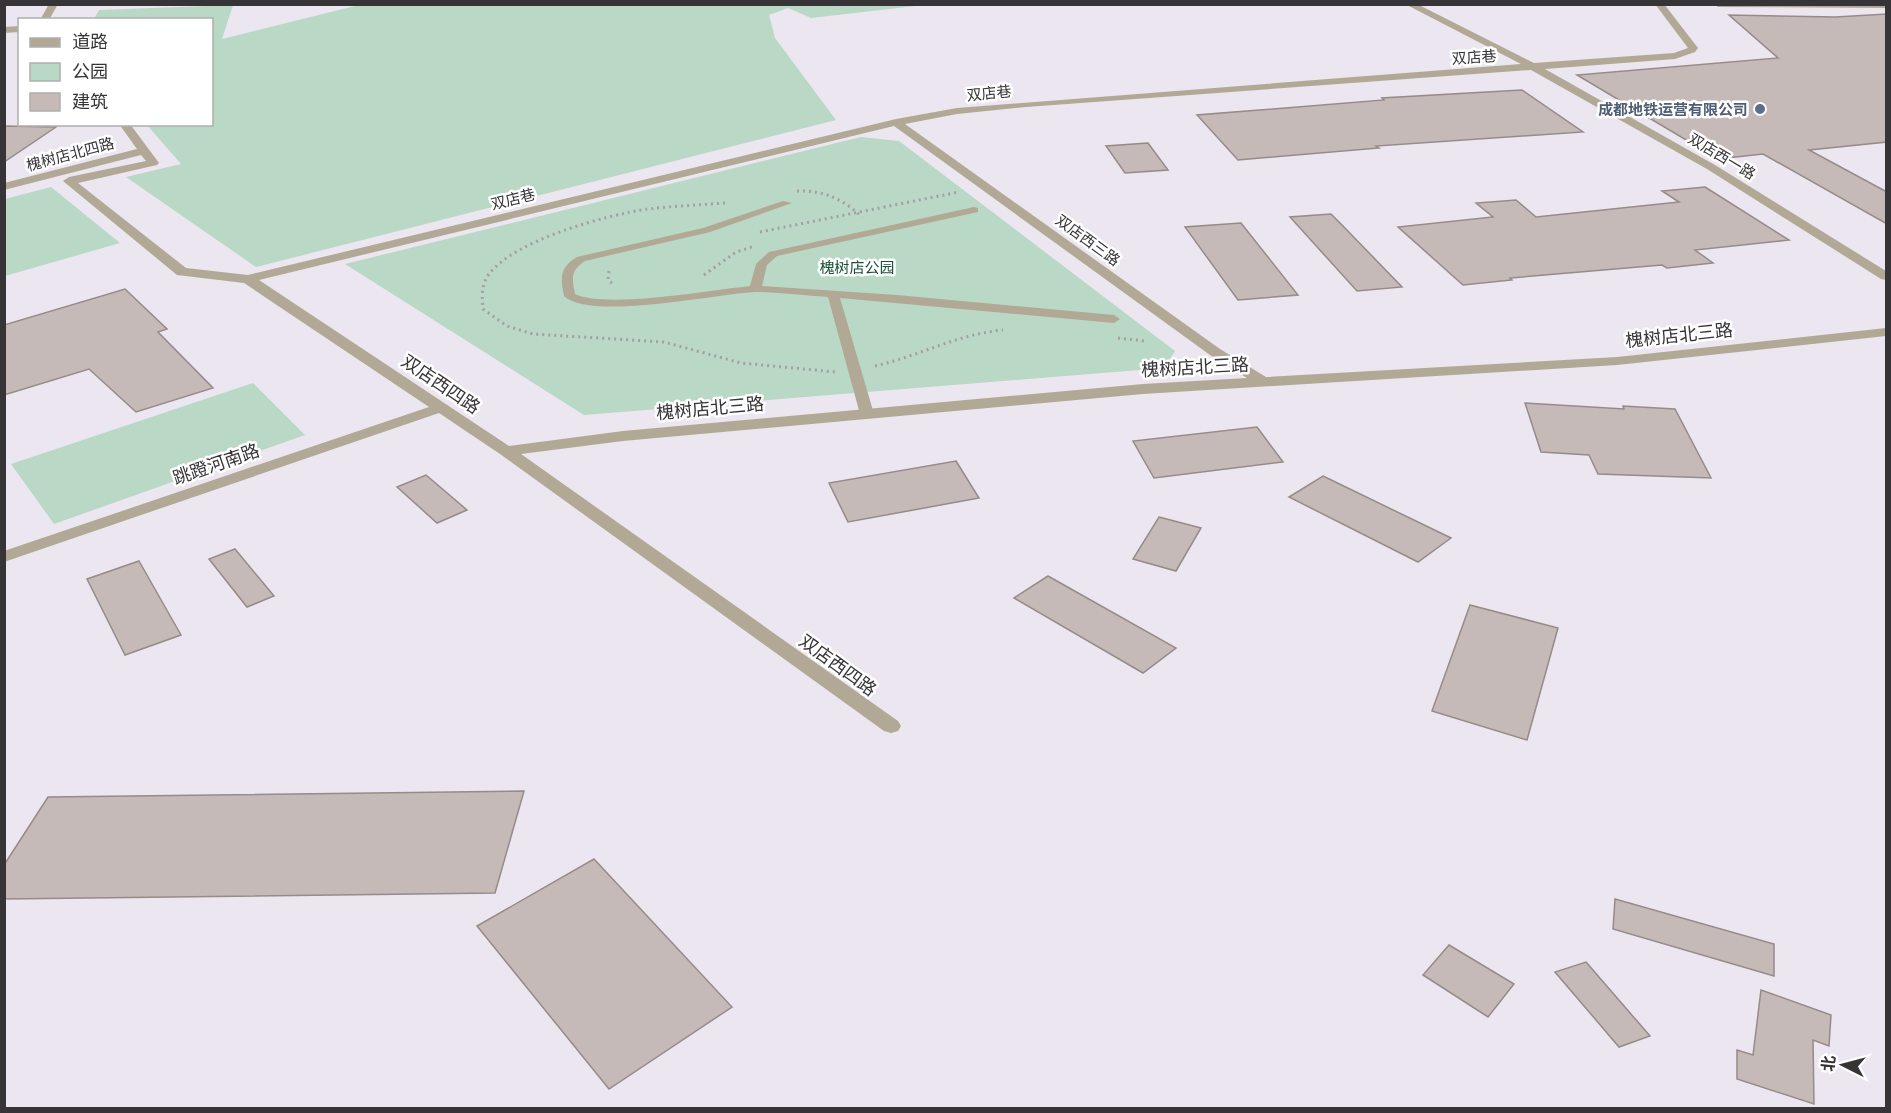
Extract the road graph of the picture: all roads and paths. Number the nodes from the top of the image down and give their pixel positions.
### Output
1 (54, 4) edge
2 (1409, 4) edge
3 (1659, 4) edge
4 (1718, 4) edge
5 (1887, 6) edge
6 (45, 18) edge
7 (1536, 67) junction
8 (896, 122) junction
9 (125, 126) edge
10 (144, 151) junction
11 (4, 187) edge
12 (787, 203) dead end
13 (974, 210) dead end
14 (1887, 276) edge
15 (248, 279) junction
16 (755, 289) junction
17 (833, 294) junction
18 (1114, 319) dead end
19 (1887, 332) edge
20 (1263, 382) junction
21 (440, 408) junction
22 (867, 414) junction
23 (506, 451) junction
24 (4, 557) edge
25 (891, 726) dead end

1 - 6 street
2 - 7 street, 双店西一路
3 - 7 street, 双店巷
4 - 5 street
7 - 8 street, 双店巷
7 - 14 street, 双店西一路
8 - 15 street, 双店巷
8 - 20 street, 双店西三路
9 - 10 street
10 - 11 street, 槐树店北四路
10 - 15 street, 双店西四路
12 - 16 lane
13 - 16 lane
15 - 21 street, 双店西四路
16 - 17 lane
17 - 18 lane
17 - 22 lane
19 - 20 street, 槐树店北三路
20 - 22 street, 槐树店北三路
21 - 23 street, 双店西四路
21 - 24 street, 跳蹬河南路
22 - 23 street, 槐树店北三路
23 - 25 street, 双店西四路

